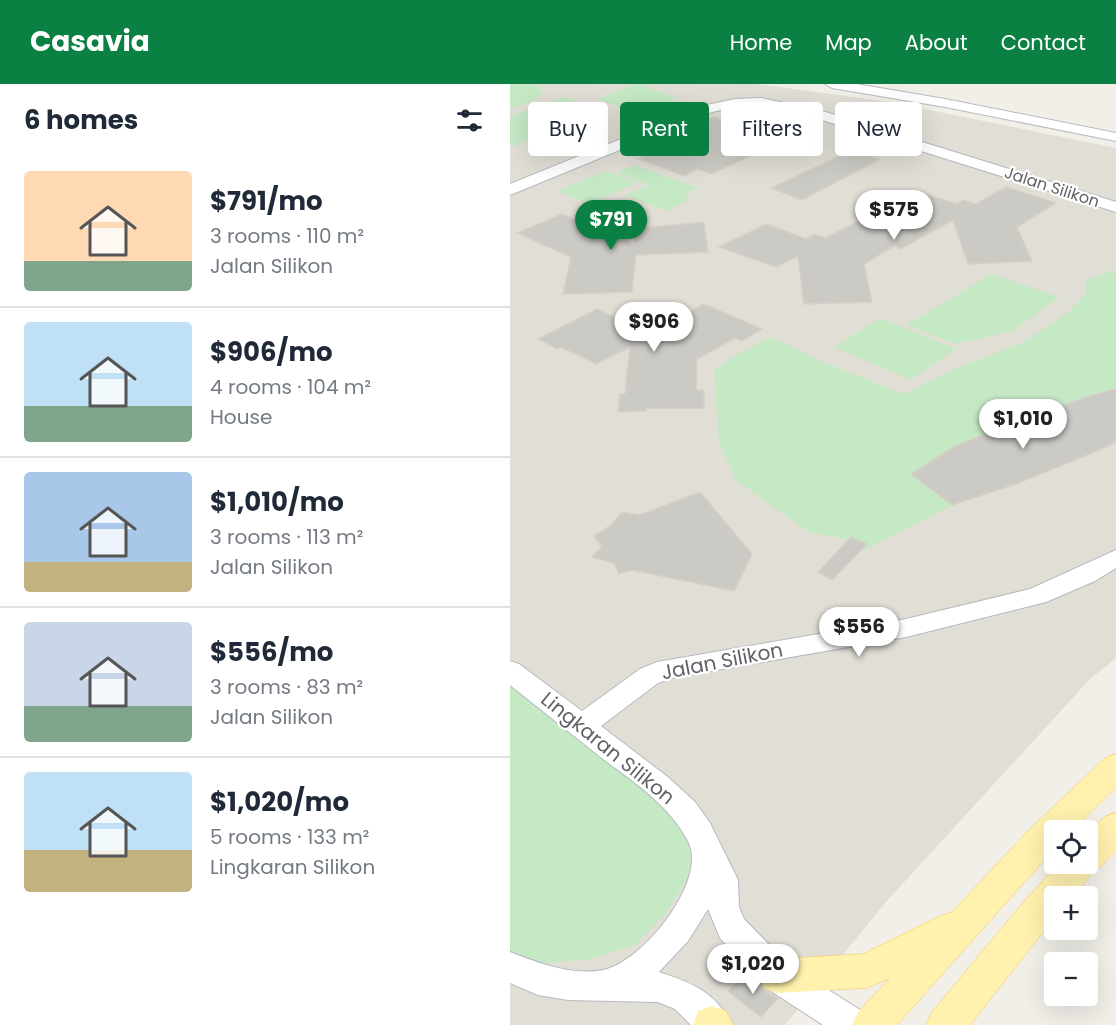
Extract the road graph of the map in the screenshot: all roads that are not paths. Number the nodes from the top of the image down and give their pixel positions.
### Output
1 (832, 84) edge
2 (877, 84) edge
3 (1116, 130) edge
4 (1116, 137) edge
5 (510, 190) edge
6 (1116, 207) edge
7 (1116, 558) edge
8 (510, 671) edge
9 (583, 725) junction
10 (1116, 767) edge
11 (1116, 827) edge
12 (699, 832) junction
13 (1098, 846) edge
14 (1071, 874) edge
15 (966, 920) junction
16 (510, 967) edge
17 (777, 976) junction
18 (603, 985) junction
19 (713, 1024) edge
20 (853, 1025) edge
21 (872, 1025) edge
22 (946, 1025) edge

1 - 4 street
2 - 3 street
5 - 6 street, Jalan Silikon
7 - 9 street, Jalan Silikon
8 - 9 street, Lingkaran Silikon
9 - 12 street, Lingkaran Silikon
10 - 15 main road
11 - 13 main road
12 - 17 street, Lingkaran Silikon
12 - 18 street, Lingkaran Silikon
14 - 22 main road
15 - 17 main road
15 - 21 main road
16 - 18 street, Lingkaran Silikon
17 - 20 street, Lingkaran Silikon
18 - 19 street, Lingkaran Silikon

